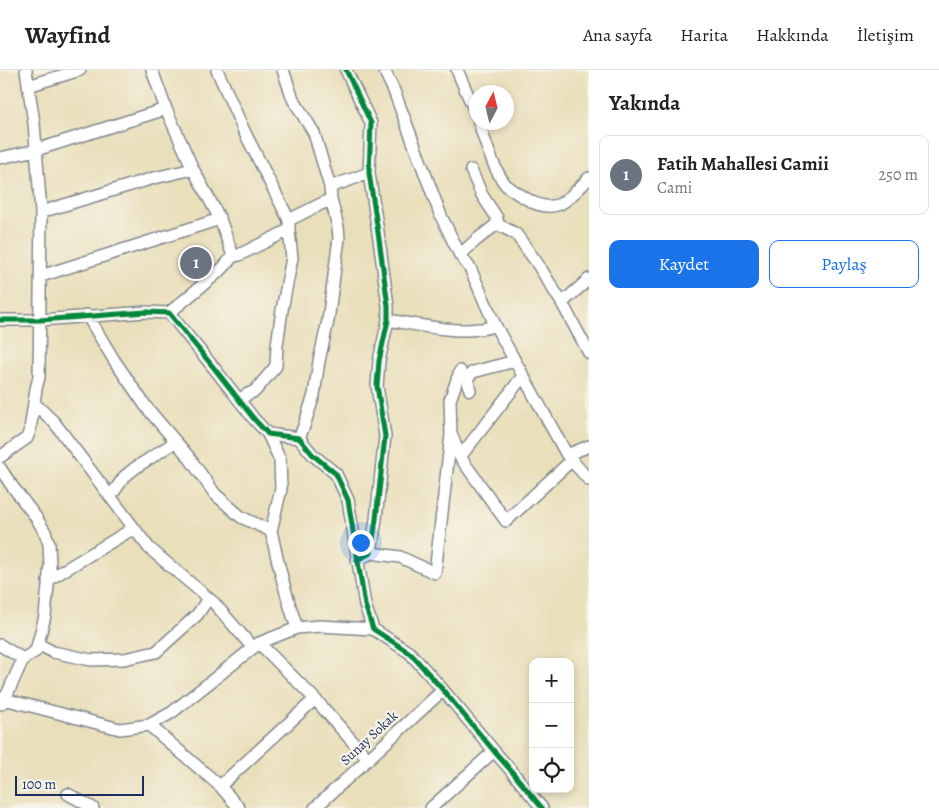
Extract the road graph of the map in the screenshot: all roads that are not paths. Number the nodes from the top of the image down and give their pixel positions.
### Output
1 (26, 70) edge
2 (80, 70) edge
3 (152, 70) edge
4 (217, 70) edge
5 (283, 70) edge
6 (346, 70) edge
7 (384, 70) edge
8 (457, 70) edge
9 (28, 86) junction
10 (469, 99) edge
11 (166, 109) junction
12 (482, 130) edge
13 (36, 150) junction
14 (0, 158) edge
15 (193, 169) junction
16 (471, 170) dead end
17 (369, 173) junction
18 (589, 178) edge
19 (330, 187) junction
20 (331, 199) junction
21 (41, 212) junction
22 (220, 219) junction
23 (497, 224) junction
24 (289, 225) junction
25 (460, 255) junction
26 (233, 256) junction
27 (41, 276) junction
28 (589, 279) edge
29 (562, 303) junction
30 (169, 313) junction
31 (87, 315) junction
32 (0, 320) edge
33 (40, 320) junction
34 (388, 320) junction
35 (495, 325) junction
36 (589, 353) edge
37 (515, 361) junction
38 (460, 370) dead end
39 (522, 376) junction
40 (470, 390) dead end
41 (240, 401) junction
42 (34, 403) junction
43 (268, 434) junction
44 (451, 435) junction
45 (299, 438) junction
46 (175, 442) junction
47 (589, 446) edge
48 (0, 456) edge
49 (460, 456) junction
50 (570, 457) junction
51 (0, 468) edge
52 (589, 480) edge
53 (111, 496) junction
54 (134, 528) junction
55 (271, 531) junction
56 (371, 553) junction
57 (357, 560) junction
58 (48, 580) junction
59 (208, 599) junction
60 (296, 628) junction
61 (373, 630) junction
62 (38, 644) junction
63 (0, 645) edge
64 (256, 646) junction
65 (23, 659) junction
66 (443, 690) junction
67 (315, 700) junction
68 (2, 701) edge
69 (149, 725) junction
70 (494, 752) junction
71 (368, 759) junction
72 (220, 786) junction
73 (68, 794) dead end
74 (92, 808) edge
75 (239, 808) edge
76 (315, 808) edge
77 (431, 808) edge
78 (542, 808) edge

1 - 9 street
2 - 9 street
3 - 11 street
4 - 24 street
5 - 19 street
6 - 17 street
7 - 25 street
8 - 10 street
9 - 13 street
11 - 13 street
11 - 15 street
12 - 18 street
13 - 14 street
13 - 21 street
15 - 21 street
15 - 22 street
16 - 23 street
17 - 19 street
17 - 34 street
19 - 20 street
20 - 24 street
20 - 45 street
21 - 27 street
22 - 26 street
22 - 27 street
23 - 25 street
23 - 29 street
24 - 26 street
24 - 41 street
25 - 35 street
26 - 30 street
27 - 33 street
28 - 29 street
29 - 36 street
30 - 31 street
30 - 41 street
31 - 33 street
31 - 46 street
32 - 33 street
33 - 42 street
34 - 35 street
34 - 56 street
35 - 37 street
37 - 39 street
37 - 40 street
38 - 44 street
39 - 49 street
39 - 50 street
41 - 43 street
42 - 48 street
42 - 53 street
43 - 45 street
43 - 55 street
44 - 49 street
44 - 56 street
45 - 57 street
46 - 53 street
46 - 55 street
47 - 50 street
49 - 50 street
50 - 52 street
51 - 58 street
53 - 54 street
54 - 58 street
54 - 59 street
55 - 60 street
56 - 57 street
57 - 61 street
58 - 62 street
59 - 62 street
59 - 64 street
60 - 61 street
60 - 64 street
61 - 66 street
62 - 65 street
63 - 65 street
64 - 67 street
64 - 69 street
65 - 68 street
66 - 70 street
66 - 71 street, Sunay Sokak
67 - 71 street
67 - 72 street
68 - 69 street
69 - 72 street
70 - 77 street
70 - 78 street
71 - 76 street, Sunay Sokak
72 - 75 street
73 - 74 street

